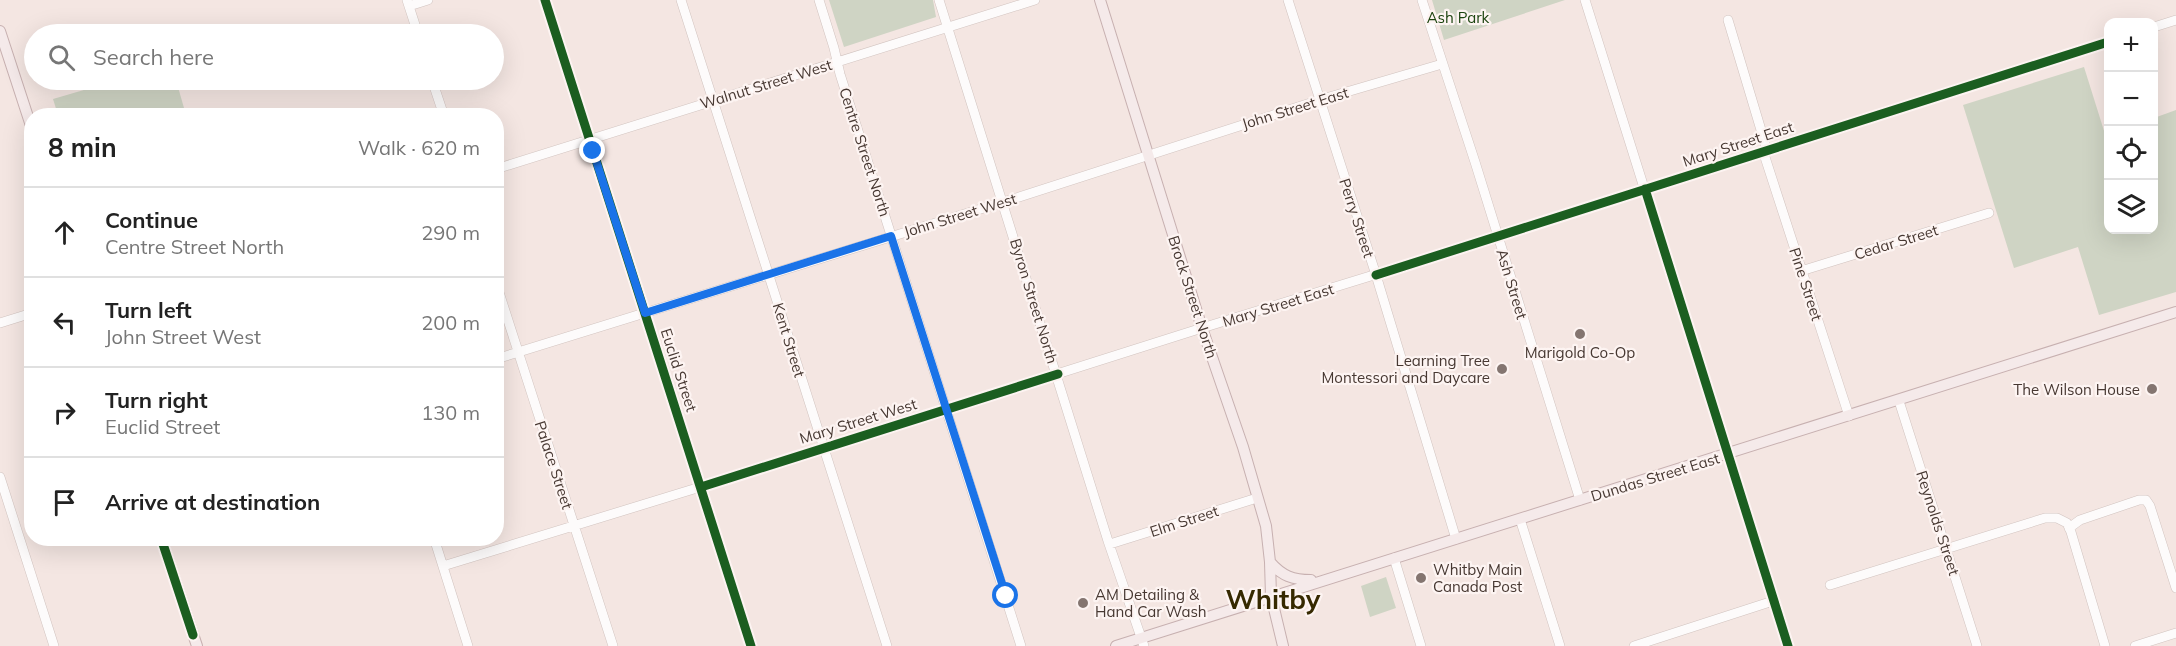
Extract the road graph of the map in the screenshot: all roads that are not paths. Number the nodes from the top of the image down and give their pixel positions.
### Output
1 (429, 0) edge
2 (545, 0) edge
3 (681, 0) edge
4 (819, 0) edge
5 (939, 0) edge
6 (1035, 0) edge
7 (1100, 0) edge
8 (1288, 0) edge
9 (1422, 0) edge
10 (1585, 0) edge
11 (408, 3) edge
12 (1728, 20) dead end
13 (2176, 20) edge
14 (415, 24) edge
15 (2158, 26) edge
16 (948, 27) junction
17 (0, 31) edge
18 (2104, 44) edge
19 (838, 62) junction
20 (1442, 64) junction
21 (435, 90) edge
22 (1319, 100) junction
23 (713, 101) junction
24 (25, 108) edge
25 (441, 108) edge
26 (590, 141) junction
27 (1765, 151) junction
28 (1149, 156) junction
29 (504, 167) edge
30 (1645, 189) junction
31 (1003, 202) junction
32 (1989, 213) dead end
33 (891, 236) junction
34 (1497, 237) junction
35 (1801, 271) junction
36 (768, 274) junction
37 (1376, 275) junction
38 (504, 308) edge
39 (2176, 312) edge
40 (645, 313) junction
41 (24, 315) edge
42 (0, 322) edge
43 (1202, 327) junction
44 (518, 352) junction
45 (504, 356) edge
46 (1058, 375) junction
47 (1899, 401) junction
48 (946, 410) junction
49 (1849, 416) junction
50 (823, 447) junction
51 (1728, 454) junction
52 (0, 477) edge
53 (701, 487) junction
54 (1257, 498) junction
55 (1580, 500) junction
56 (1520, 519) junction
57 (574, 526) junction
58 (2069, 528) junction
59 (1456, 539) junction
60 (1110, 544) junction
61 (164, 546) edge
62 (437, 546) edge
63 (1946, 548) junction
64 (1394, 558) junction
65 (1270, 562) junction
66 (443, 566) junction
67 (1324, 580) junction
68 (1830, 585) dead end
69 (2176, 588) edge
70 (1271, 596) junction
71 (1773, 602) junction
72 (2176, 633) edge
73 (1143, 641) edge
74 (54, 646) edge
75 (196, 646) edge
76 (468, 646) edge
77 (613, 646) edge
78 (751, 646) edge
79 (887, 646) edge
80 (1021, 646) edge
81 (1116, 646) edge
82 (1283, 646) edge
83 (1421, 646) edge
84 (1560, 646) edge
85 (1634, 646) edge
86 (1788, 646) edge
87 (1977, 646) edge
88 (2105, 646) edge
89 (2135, 646) edge

1 - 11 street
2 - 26 street, Euclid Street
3 - 23 street, Kent Street
4 - 19 street, Centre Street North
5 - 16 street, Byron Street North
6 - 16 street, Walnut Street West
7 - 28 main road, Brock Street North
8 - 22 street, Perry Street
9 - 20 street, Ash Street
10 - 30 street
11 - 14 street
12 - 27 street, Pine Street
13 - 15 street
16 - 19 street, Walnut Street West
16 - 31 street, Byron Street North
17 - 24 main road
18 - 27 street, Mary Street East
19 - 23 street, Walnut Street West
19 - 33 street, Centre Street North
20 - 22 street, John Street East
20 - 34 street, Ash Street
21 - 25 street
22 - 28 street, John Street East
22 - 37 street, Perry Street
23 - 26 street, Walnut Street West
23 - 36 street, Kent Street
26 - 29 street, Walnut Street West
26 - 40 street, Euclid Street
27 - 30 street, Mary Street East
27 - 35 street, Pine Street
28 - 31 street, John Street West
28 - 43 main road, Brock Street North
30 - 34 street, Mary Street East
30 - 51 street
31 - 33 street, John Street West
31 - 46 street, Byron Street North
32 - 35 street, Cedar Street
33 - 36 street, John Street West
33 - 48 street, Centre Street North
34 - 37 street, Mary Street East
34 - 55 street, Ash Street
35 - 49 street, Pine Street
36 - 40 street, John Street West
36 - 50 street, Kent Street
37 - 43 street, Mary Street East
37 - 59 street, Perry Street
38 - 44 street, Palace Street
39 - 47 main road, Dundas Street East
40 - 44 street, John Street West
40 - 53 street, Euclid Street
41 - 42 street
43 - 46 street, Mary Street West
43 - 54 main road, Brock Street North
44 - 45 street, John Street West
44 - 57 street, Palace Street
46 - 48 street, Mary Street West
46 - 60 street, Byron Street North
47 - 49 main road, Dundas Street East
47 - 63 street, Reynolds Street
48 - 50 street, Mary Street West
48 - 80 street, Centre Street North
49 - 51 main road, Dundas Street East
50 - 53 street, Mary Street West
50 - 79 street, Kent Street
51 - 55 main road, Dundas Street East
51 - 71 street
52 - 74 street
53 - 57 street, Mary Street West
53 - 78 street, Euclid Street
54 - 60 street, Elm Street
54 - 65 main road, Brock Street North
55 - 56 main road, Dundas Street East
56 - 59 main road, Dundas Street East
56 - 84 street
57 - 66 street, Mary Street West
57 - 77 street, Palace Street
58 - 63 street
58 - 69 street
58 - 88 street
59 - 64 main road, Dundas Street East
60 - 73 street, Byron Street North
61 - 75 main road
62 - 66 street
63 - 68 street
63 - 87 street, Reynolds Street
64 - 67 main road, Dundas Street East
64 - 83 street
65 - 67 main road
65 - 70 main road, Brock Street North
66 - 76 street
67 - 70 main road, Dundas Street East
70 - 73 main road, Dundas Street East
70 - 82 main road, Brock Street North
71 - 85 street
71 - 86 street
72 - 89 street
73 - 81 main road, Dundas Street East

